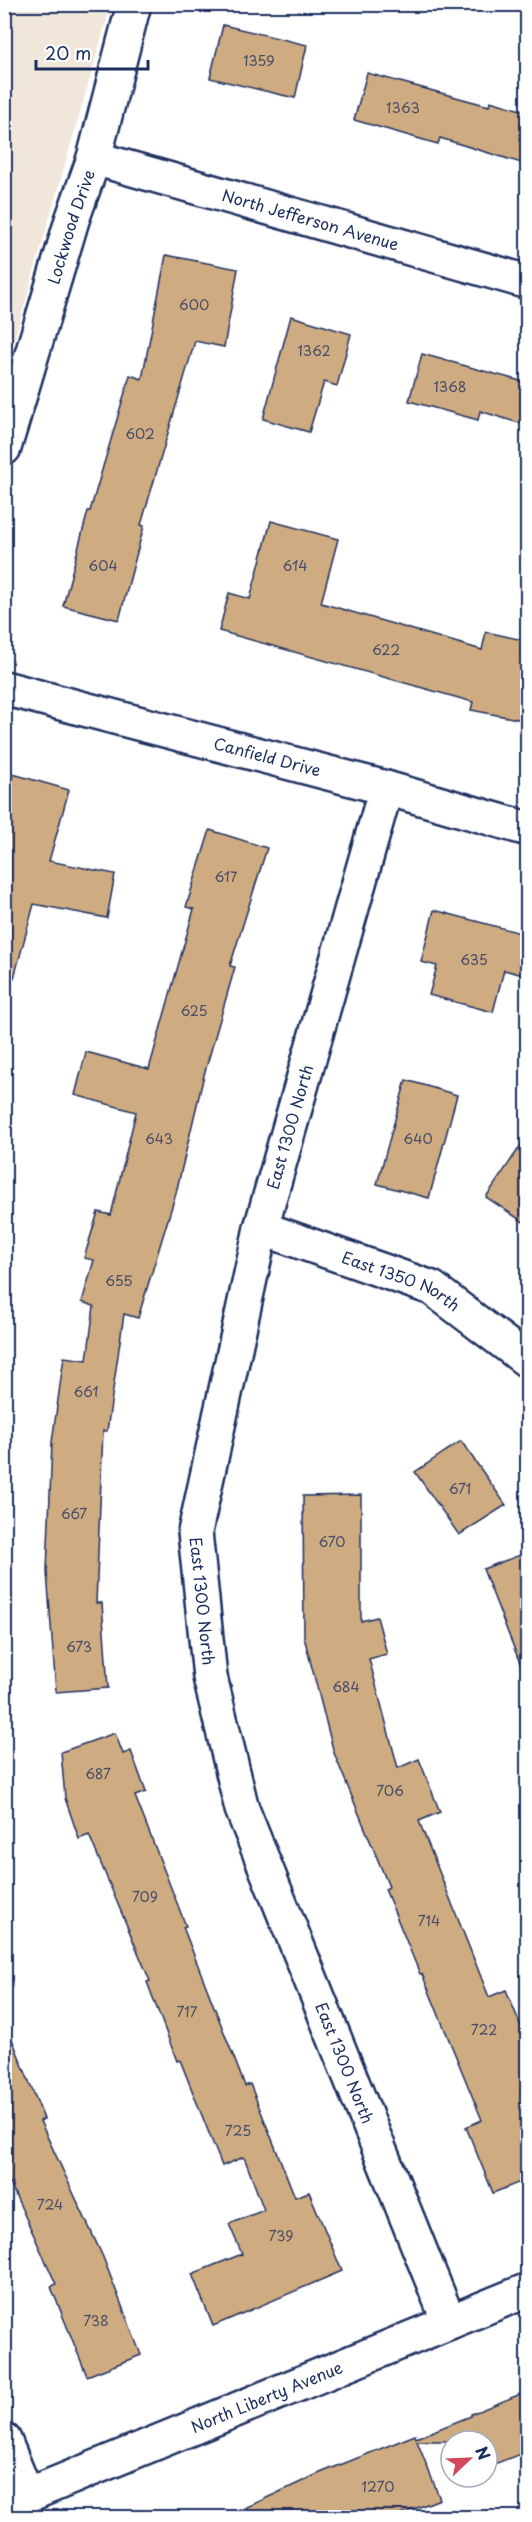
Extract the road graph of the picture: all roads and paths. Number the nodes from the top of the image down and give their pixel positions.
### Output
1 (134, 4) edge
2 (94, 158) junction
3 (528, 282) edge
4 (4, 448) edge
5 (4, 688) edge
6 (386, 789) junction
7 (528, 829) edge
8 (261, 1228) junction
9 (528, 1361) edge
10 (528, 2290) edge
11 (449, 2322) junction
12 (4, 2440) edge
13 (16, 2501) edge

1 - 2 street, Lockwood Drive
2 - 3 street, North Jefferson Avenue
2 - 4 street, Lockwood Drive
5 - 6 street, Canfield Drive
6 - 7 street, Canfield Drive
6 - 8 street, East 1300 North
8 - 9 street, East 1350 North
8 - 11 street, East 1300 North
10 - 11 street, North Liberty Avenue
11 - 13 street, North Liberty Avenue
12 - 13 street

